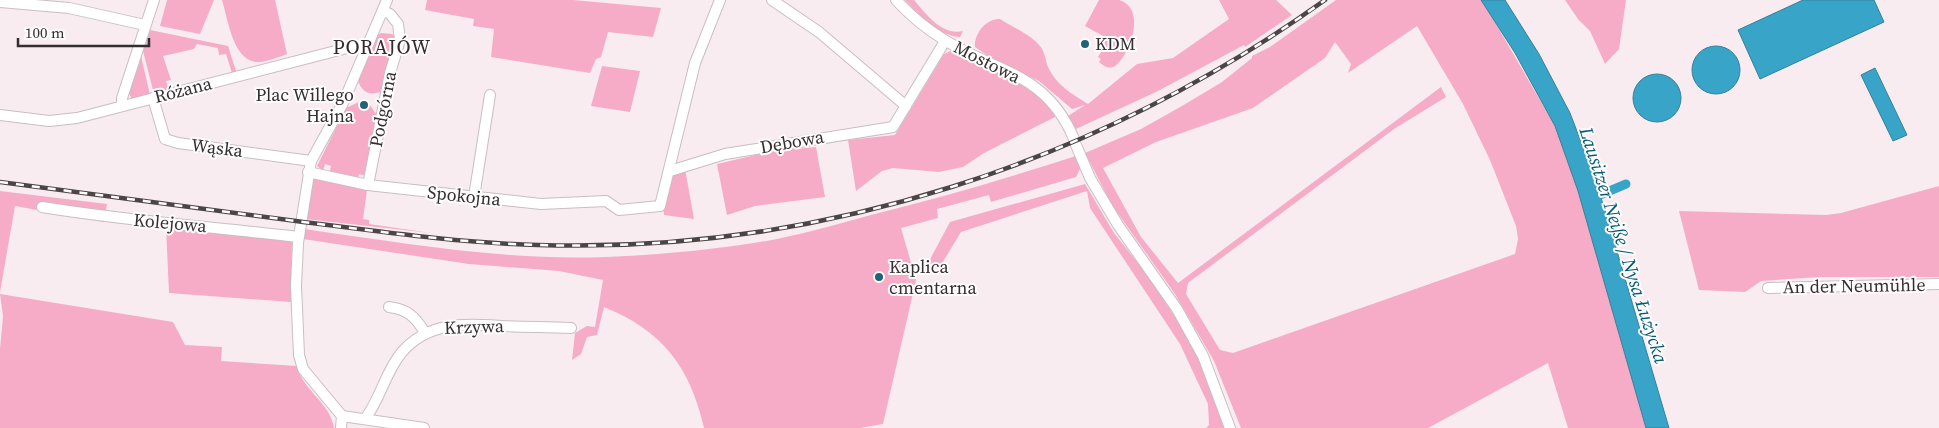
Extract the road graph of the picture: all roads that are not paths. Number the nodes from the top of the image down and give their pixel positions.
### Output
1 (154, 0) edge
2 (387, 0) edge
3 (720, 0) edge
4 (772, 0) edge
5 (896, 0) edge
6 (0, 2) edge
7 (383, 11) junction
8 (145, 25) junction
9 (945, 41) junction
10 (365, 47) junction
11 (490, 95) dead end
12 (154, 98) junction
13 (122, 106) junction
14 (906, 106) junction
15 (0, 115) edge
16 (311, 161) junction
17 (670, 171) junction
18 (308, 172) junction
19 (368, 185) junction
20 (474, 196) junction
21 (42, 207) dead end
22 (298, 237) junction
23 (1939, 284) edge
24 (1768, 288) dead end
25 (389, 307) dead end
26 (571, 328) dead end
27 (425, 333) junction
28 (342, 416) junction
29 (365, 418) junction
30 (340, 428) edge
31 (424, 428) edge
32 (1230, 428) edge

1 - 8 street
2 - 7 street
3 - 17 street
4 - 14 street
5 - 9 street, Mostowa
6 - 8 street
7 - 10 street
7 - 19 street, Podgórna
8 - 13 street
9 - 14 street, Dębowa
9 - 32 street, Mostowa
10 - 12 street, Różana
10 - 16 street
11 - 20 street
12 - 13 street, Różana
12 - 16 street, Wąska
13 - 15 street, Różana
14 - 17 street, Dębowa
16 - 18 street
17 - 20 street, Spokojna
18 - 19 street, Spokojna
18 - 22 street
19 - 20 street, Spokojna
21 - 22 street, Kolejowa
22 - 28 street
23 - 24 street, An der Neumühle
25 - 27 street
26 - 27 street, Krzywa
27 - 29 street, Krzywa
28 - 29 street
28 - 30 street
29 - 31 street

